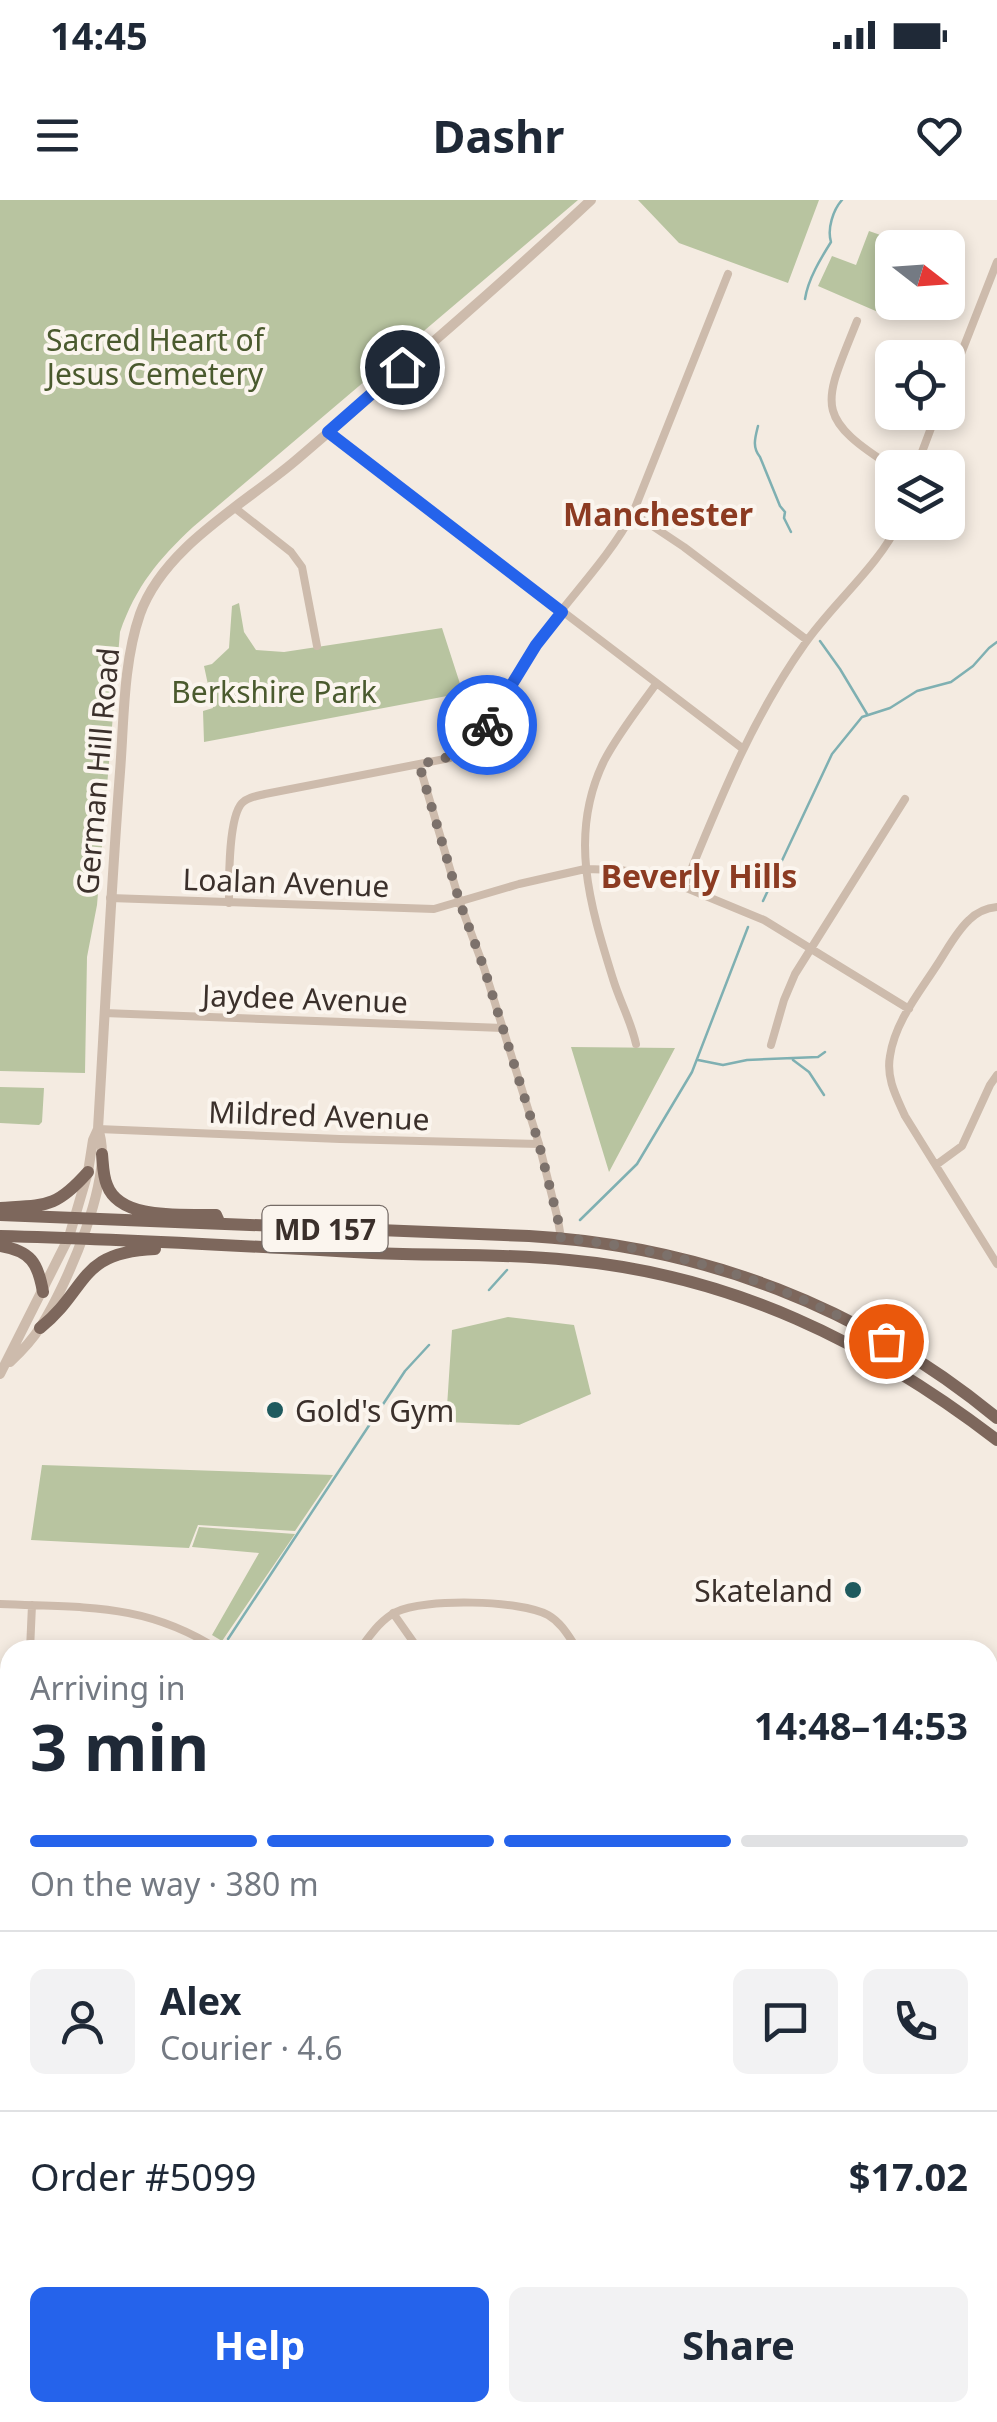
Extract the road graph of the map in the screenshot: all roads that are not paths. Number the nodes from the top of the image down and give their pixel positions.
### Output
1 (592, 200) edge
2 (997, 262) edge
3 (728, 274) dead end
4 (858, 322) dead end
5 (965, 344) edge
6 (328, 432) junction
7 (875, 454) edge
8 (235, 508) junction
9 (633, 514) junction
10 (889, 540) edge
11 (562, 612) junction
12 (807, 640) junction
13 (317, 646) dead end
14 (656, 684) junction
15 (742, 748) junction
16 (419, 764) junction
17 (906, 799) dead end
18 (585, 869) junction
19 (684, 887) junction
20 (110, 898) junction
21 (229, 902) junction
22 (460, 903) junction
23 (997, 907) edge
24 (811, 947) junction
25 (909, 1008) junction
26 (104, 1013) junction
27 (503, 1028) junction
28 (636, 1044) dead end
29 (771, 1045) dead end
30 (997, 1075) edge
31 (98, 1129) junction
32 (539, 1144) junction
33 (102, 1154) junction
34 (936, 1164) junction
35 (88, 1172) junction
36 (0, 1212) edge
37 (83, 1218) junction
38 (220, 1224) junction
39 (0, 1236) edge
40 (76, 1238) junction
41 (561, 1238) junction
42 (166, 1243) junction
43 (0, 1246) edge
44 (630, 1247) junction
45 (506, 1255) junction
46 (559, 1259) junction
47 (997, 1264) edge
48 (43, 1292) junction
49 (40, 1328) junction
50 (3, 1370) edge
51 (997, 1418) edge
52 (997, 1440) edge
53 (0, 1604) edge
54 (32, 1605) junction
55 (393, 1613) junction
56 (30, 1640) edge
57 (200, 1640) edge
58 (367, 1640) edge
59 (413, 1640) edge
60 (571, 1640) edge

1 - 6 street, German Hill Road
2 - 5 street
3 - 9 street
4 - 7 street
6 - 8 street, German Hill Road
6 - 11 street
8 - 13 street
8 - 20 street, German Hill Road
9 - 11 street
9 - 12 street
10 - 12 street
11 - 14 street
11 - 16 street
12 - 15 street
14 - 15 street
14 - 18 street
15 - 19 street
16 - 21 street
16 - 22 street
17 - 24 street
18 - 19 street, Loalan Avenue
18 - 22 street, Loalan Avenue
18 - 28 street
19 - 24 street, Loalan Avenue
20 - 21 street, Loalan Avenue
20 - 26 street, German Hill Road
21 - 22 street, Loalan Avenue
22 - 27 street
23 - 25 street
24 - 25 street, Loalan Avenue
24 - 29 street
25 - 34 street
26 - 27 street, Jaydee Avenue
26 - 31 street, German Hill Road
27 - 32 street
30 - 34 street
31 - 32 street, Mildred Avenue
31 - 33 street, German Hill Road
31 - 35 street, German Hill Road
32 - 41 street
33 - 37 street, German Hill Road
33 - 38 main road
34 - 47 street
35 - 36 main road
35 - 37 street, German Hill Road
36 - 37 main road, MD 157
37 - 38 main road, MD 157
37 - 40 street, German Hill Road
38 - 41 main road, MD 157
39 - 40 main road, MD 157
40 - 42 main road, MD 157
40 - 48 street, German Hill Road
40 - 49 street, German Hill Road
41 - 44 main road, MD 157
41 - 45 main road
42 - 45 main road, MD 157
42 - 49 main road
43 - 48 main road
44 - 46 main road
44 - 51 main road, MD 157
45 - 46 main road, MD 157
46 - 52 main road, MD 157
48 - 50 street, German Hill Road
49 - 50 street, German Hill Road
53 - 54 street
54 - 56 street
54 - 57 street
55 - 58 street
55 - 59 street
55 - 60 street

